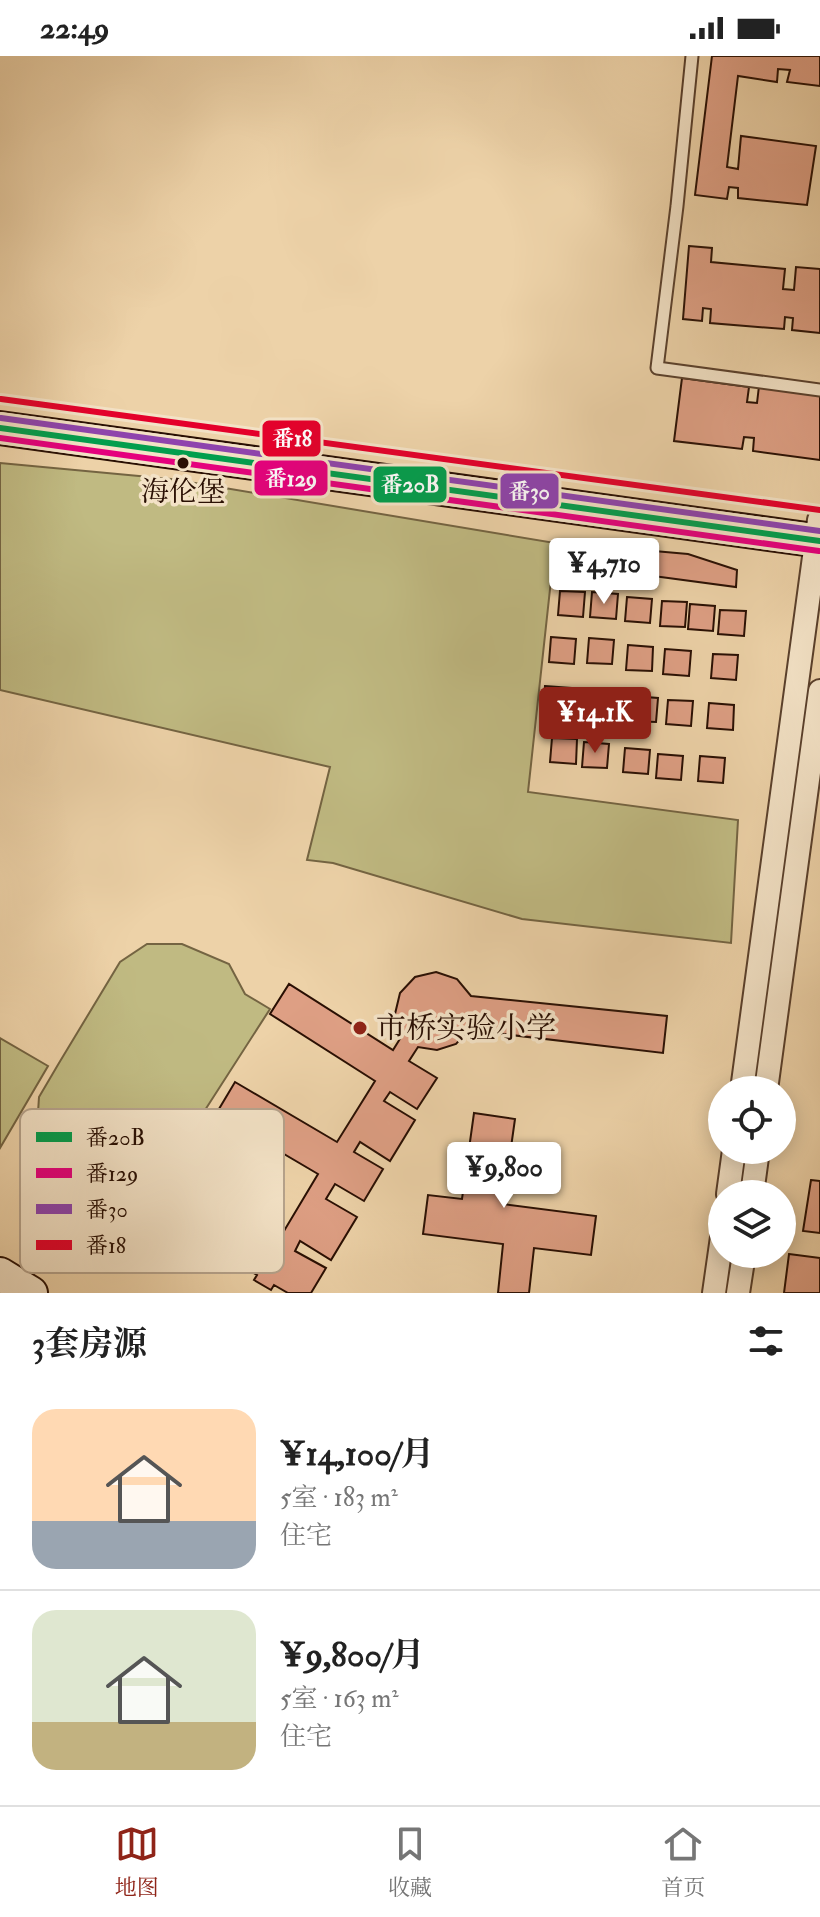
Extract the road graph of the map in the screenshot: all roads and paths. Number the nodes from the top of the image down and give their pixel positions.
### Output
1 (692, 56) edge
2 (820, 390) edge
3 (0, 409) edge
4 (0, 428) edge
5 (819, 531) edge
6 (820, 691) edge
7 (744, 1076) edge
8 (768, 1076) edge
9 (718, 1268) edge
10 (742, 1268) edge
11 (0, 1274) edge
12 (31, 1293) edge
13 (714, 1293) edge
14 (738, 1293) edge

1 - 2 lane
3 - 5 street
4 - 5 street
5 - 7 street
6 - 8 street
9 - 13 street
10 - 14 street
11 - 12 street

